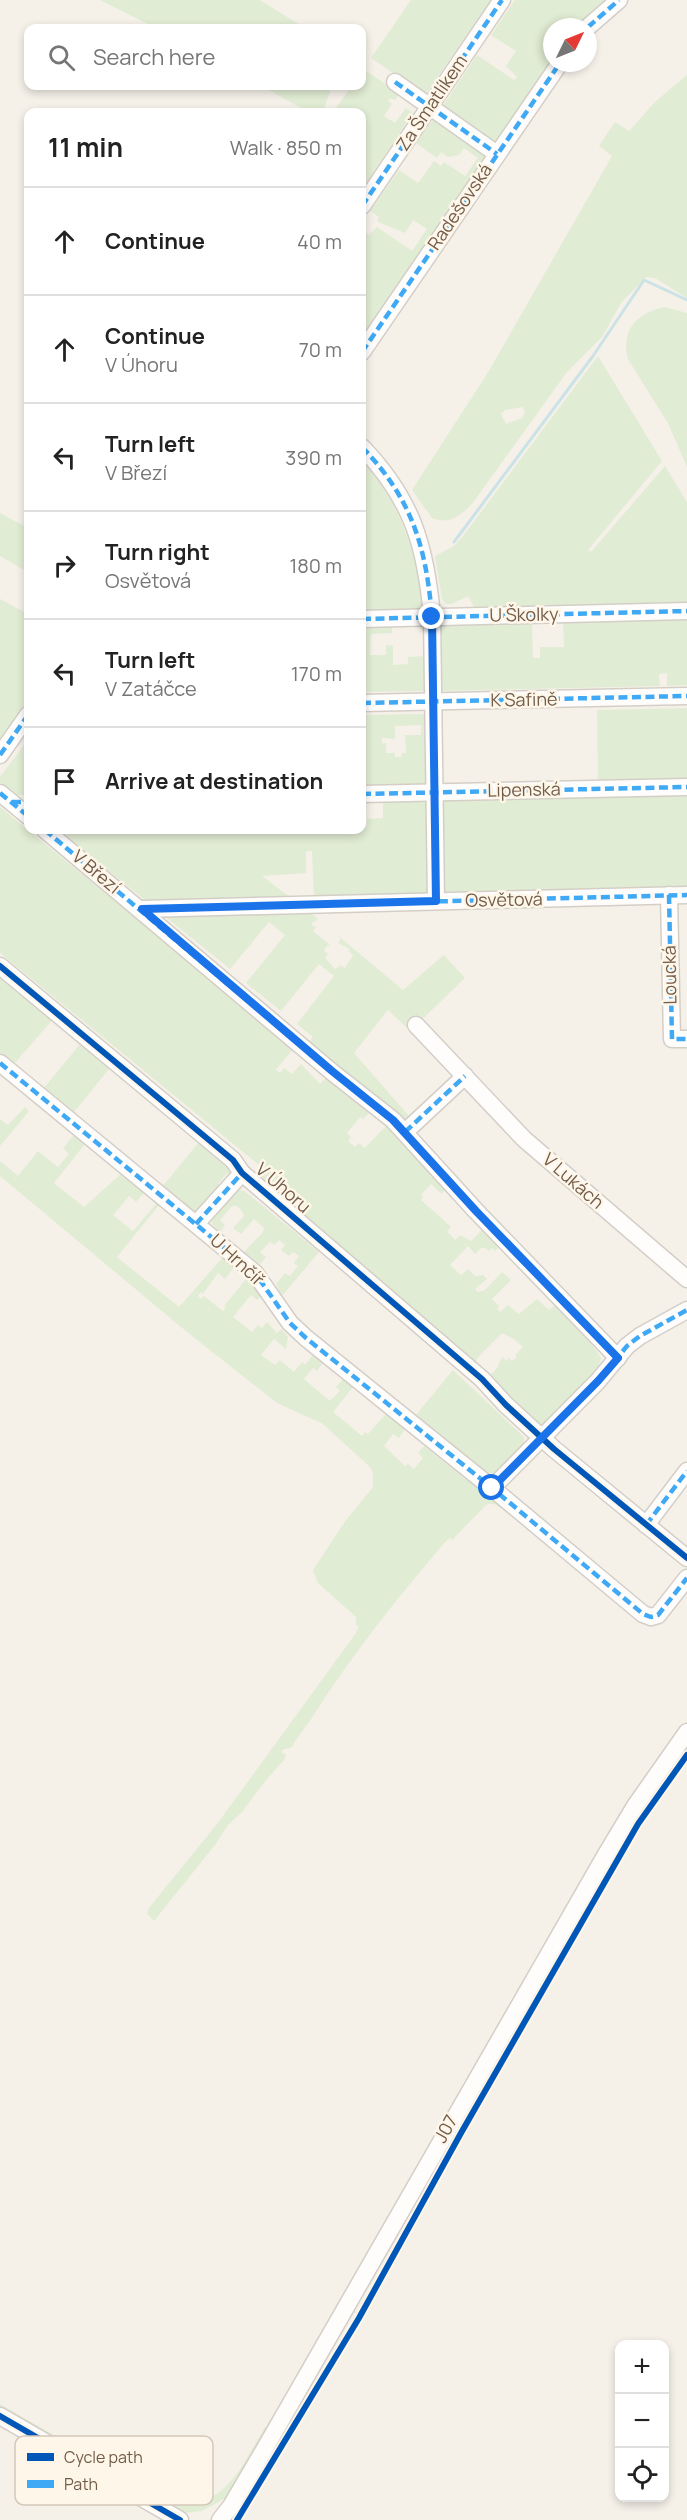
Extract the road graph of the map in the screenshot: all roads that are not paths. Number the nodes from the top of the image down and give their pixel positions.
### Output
1 (502, 0) edge
2 (619, 0) edge
3 (597, 19) edge
4 (554, 72) edge
5 (395, 82) dead end
6 (431, 106) junction
7 (497, 154) junction
8 (366, 200) edge
9 (366, 346) edge
10 (366, 452) edge
11 (687, 611) edge
12 (432, 617) junction
13 (366, 619) edge
14 (687, 696) edge
15 (433, 702) junction
16 (366, 703) edge
17 (24, 721) edge
18 (0, 755) edge
19 (687, 787) edge
20 (436, 792) junction
21 (366, 794) edge
22 (13, 799) edge
23 (24, 811) edge
24 (50, 834) edge
25 (669, 895) junction
26 (687, 895) edge
27 (436, 901) junction
28 (142, 909) junction
29 (0, 966) edge
30 (416, 1025) dead end
31 (687, 1039) edge
32 (0, 1064) edge
33 (465, 1076) junction
34 (405, 1132) junction
35 (242, 1173) junction
36 (196, 1224) junction
37 (687, 1279) edge
38 (687, 1310) edge
39 (618, 1358) junction
40 (542, 1437) junction
41 (687, 1471) edge
42 (492, 1488) junction
43 (646, 1525) junction
44 (687, 1558) edge
45 (687, 1578) edge
46 (687, 1732) edge
47 (0, 2416) edge
48 (35, 2436) edge
49 (154, 2505) edge
50 (180, 2520) edge
51 (220, 2520) edge

1 - 6 street, Za Šmatlíkem
2 - 3 street
4 - 7 street, Radešovská
5 - 6 street
6 - 7 street
6 - 8 street, Za Šmatlíkem
7 - 9 street, Radešovská
10 - 12 street
11 - 12 street, U Školky
12 - 13 street, U Školky
12 - 15 street
14 - 15 street, K Safině
15 - 16 street, K Safině
15 - 20 street
17 - 18 street
19 - 20 street, Lipenská
20 - 21 street, Lipenská
20 - 27 street
22 - 23 street
24 - 28 street, V Březí
25 - 26 street, Osvětová
25 - 27 street, Osvětová
25 - 31 street, Loucká
27 - 28 street, Osvětová
28 - 34 street, V Březí
29 - 35 street, V Úhoru
30 - 33 street, V Lukách
32 - 36 street, U Hrnčíř
33 - 34 street
33 - 37 street, V Lukách
34 - 39 street, V Březí
35 - 36 street
35 - 40 street, V Úhoru
36 - 42 street, U Hrnčíř
38 - 39 street
39 - 40 street
40 - 42 street
40 - 43 street, V Úhoru
41 - 43 street
42 - 45 street, U Hrnčíř
43 - 44 street, V Úhoru
46 - 51 street
47 - 48 street
49 - 50 street

